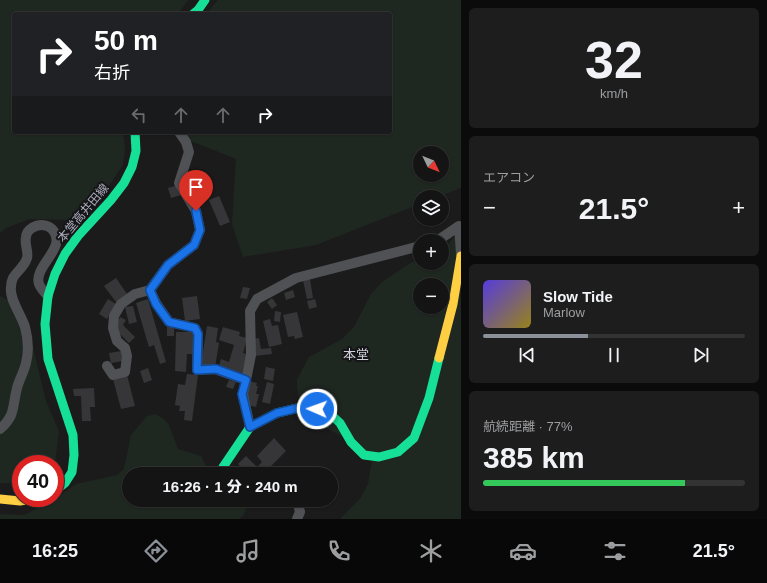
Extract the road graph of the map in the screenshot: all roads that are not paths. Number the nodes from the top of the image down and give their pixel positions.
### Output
1 (205, 0) edge
2 (198, 12) edge
3 (135, 134) edge
4 (180, 134) edge
5 (446, 234) edge
6 (413, 248) edge
7 (461, 255) edge
8 (150, 290) junction
9 (48, 296) junction
10 (107, 366) dead end
11 (246, 380) junction
12 (250, 427) junction
13 (0, 429) edge
14 (223, 467) edge
15 (64, 484) edge
16 (0, 499) edge
17 (12, 501) edge
18 (299, 507) edge
19 (297, 519) edge

1 - 2 main road
3 - 9 main road, 本堂高井田線
4 - 8 street
5 - 7 street
6 - 11 street
7 - 12 main road
8 - 10 street
8 - 11 street
9 - 13 street
9 - 15 main road, 本堂高井田線
11 - 12 street
12 - 14 main road
16 - 17 main road
18 - 19 street

